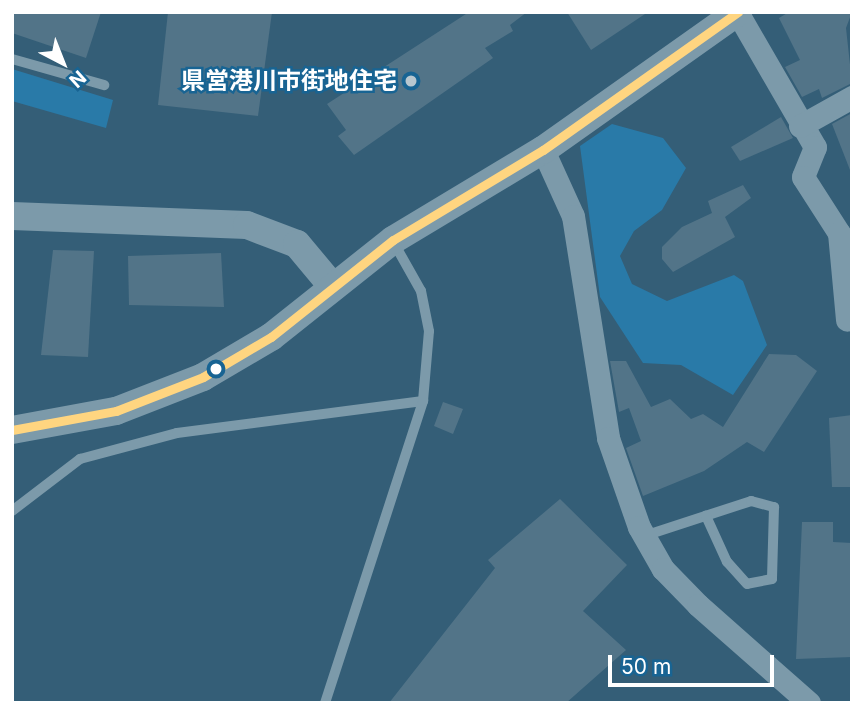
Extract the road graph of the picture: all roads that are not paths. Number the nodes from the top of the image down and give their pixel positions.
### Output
1 (738, 12) edge
2 (12, 58) edge
3 (104, 85) dead end
4 (852, 97) edge
5 (800, 126) junction
6 (543, 150) junction
7 (12, 216) edge
8 (393, 240) junction
9 (333, 287) junction
10 (846, 320) dead end
11 (423, 401) junction
12 (12, 430) edge
13 (12, 510) edge
14 (706, 516) junction
15 (644, 536) junction
16 (325, 703) edge
17 (809, 703) edge

1 - 5 street
1 - 6 street
2 - 3 lane
4 - 5 street
5 - 10 street
6 - 8 street
6 - 15 street
7 - 9 street
8 - 9 street
8 - 11 lane
9 - 12 street
11 - 13 lane
11 - 16 lane
14 - 14 lane
14 - 15 lane
15 - 17 street

